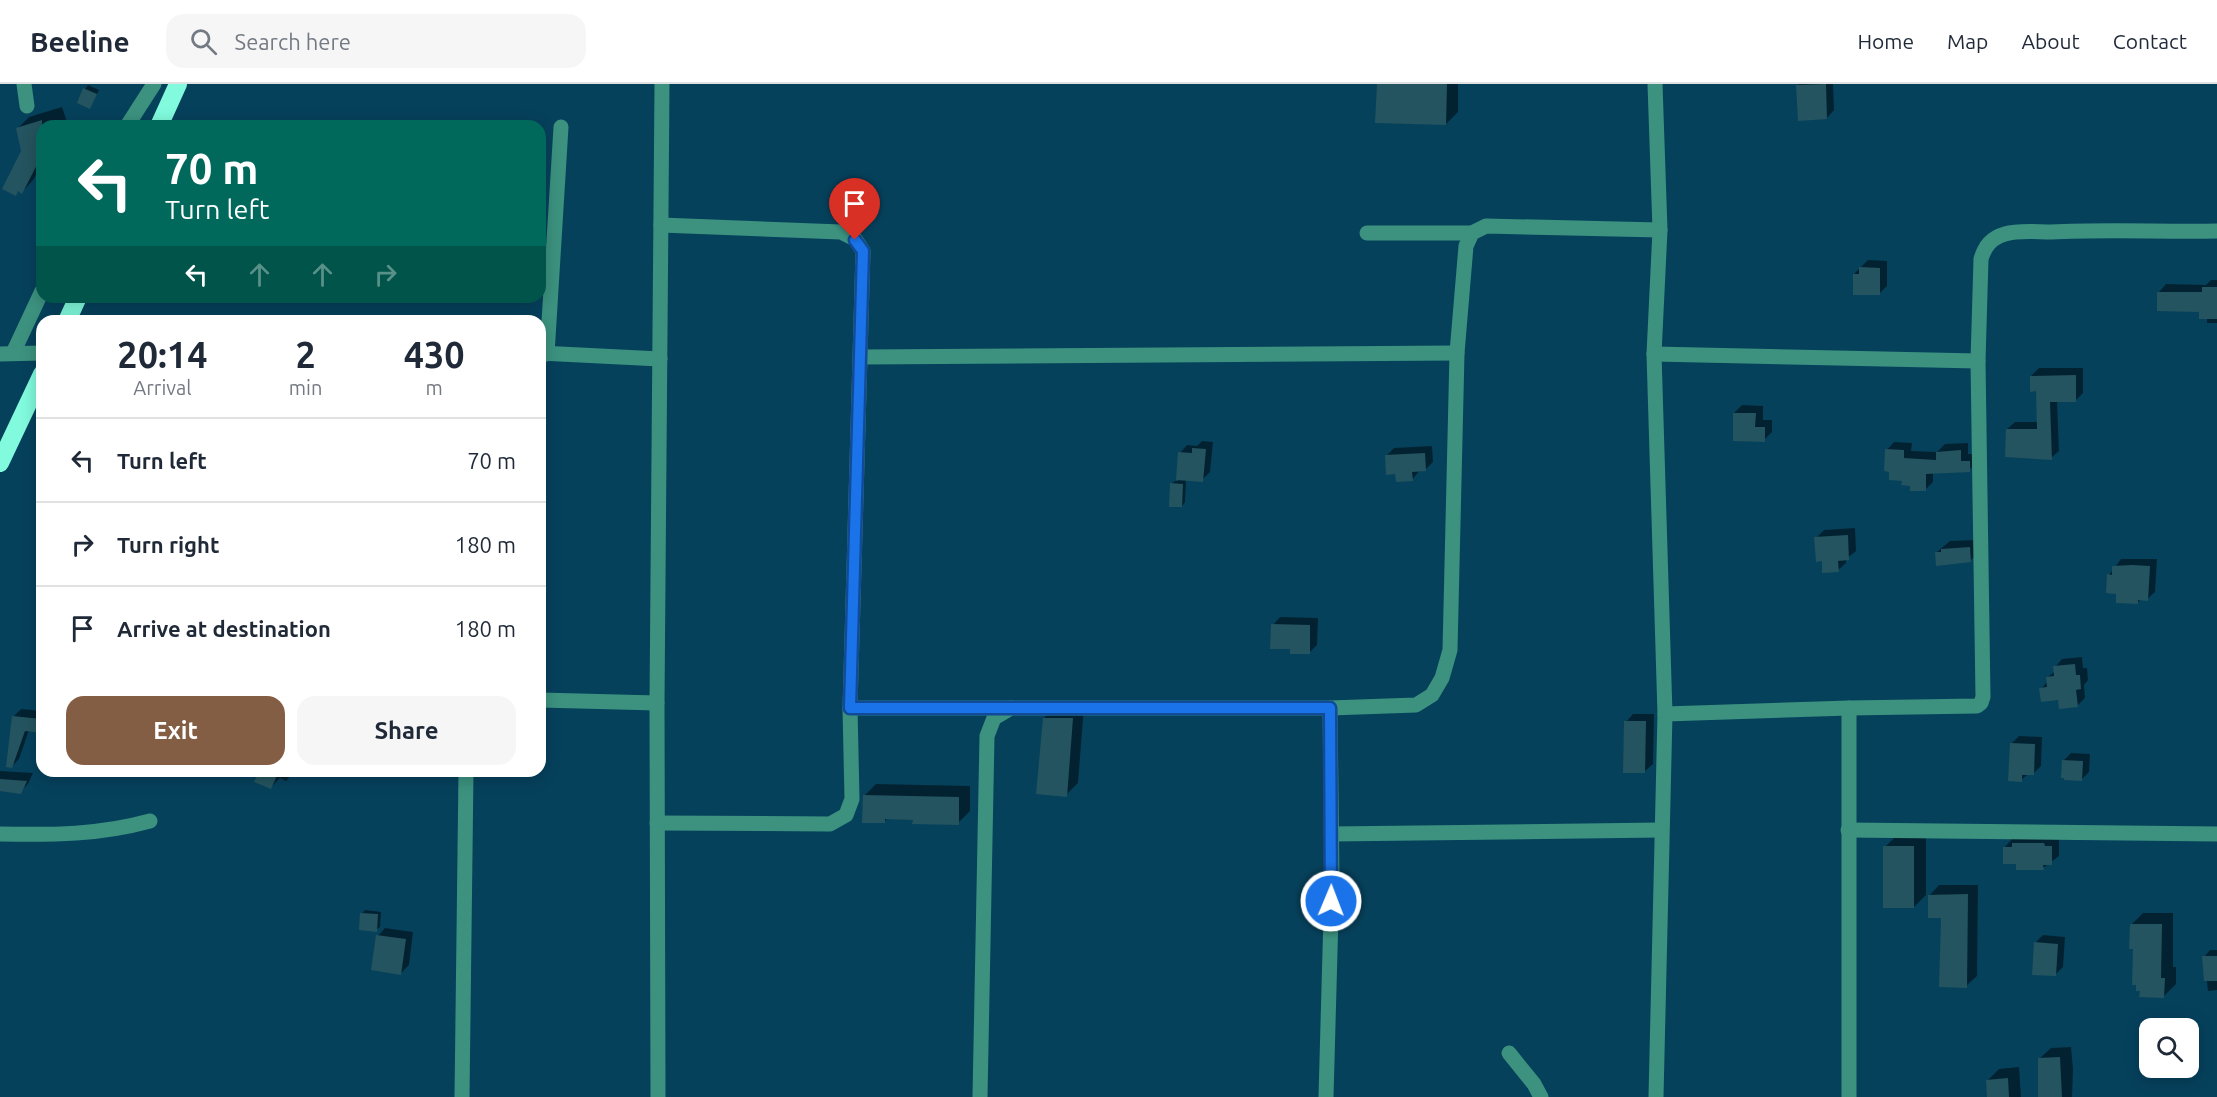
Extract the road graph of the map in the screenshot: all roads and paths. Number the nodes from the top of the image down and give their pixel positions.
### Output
1 (24, 84) edge
2 (154, 84) edge
3 (178, 84) edge
4 (662, 84) edge
5 (1655, 84) edge
6 (27, 106) dead end
7 (131, 120) edge
8 (162, 120) edge
9 (561, 127) dead end
10 (661, 225) junction
11 (1660, 230) junction
12 (2217, 231) edge
13 (1367, 233) dead end
14 (1472, 234) junction
15 (36, 301) edge
16 (546, 315) edge
17 (36, 353) edge
18 (546, 353) edge
19 (1457, 353) junction
20 (1654, 354) junction
21 (4, 356) edge
22 (861, 357) junction
23 (660, 360) junction
24 (1978, 361) junction
25 (36, 387) edge
26 (0, 463) edge
27 (546, 700) edge
28 (657, 703) junction
29 (850, 708) junction
30 (1011, 708) junction
31 (1330, 708) junction
32 (1849, 708) junction
33 (1665, 714) junction
34 (466, 777) edge
35 (150, 821) dead end
36 (657, 823) junction
37 (1661, 830) junction
38 (1848, 830) junction
39 (0, 834) edge
40 (1331, 834) junction
41 (2217, 834) edge
42 (1509, 1053) dead end
43 (462, 1097) edge
44 (658, 1097) edge
45 (980, 1097) edge
46 (1326, 1097) edge
47 (1541, 1097) edge
48 (1656, 1097) edge
49 (1849, 1097) edge

1 - 6 street
2 - 7 street
3 - 8 highway
4 - 10 street
5 - 11 street
9 - 16 street
10 - 22 street
10 - 23 street
11 - 14 street
11 - 20 street
12 - 24 street
13 - 14 street
14 - 19 street
15 - 21 street
17 - 21 street
18 - 23 street
19 - 22 street
19 - 31 street
20 - 24 street
20 - 33 street
22 - 29 street
23 - 28 street
24 - 32 street
25 - 26 highway
27 - 28 street
28 - 36 street
29 - 30 street
29 - 36 street
30 - 31 street
30 - 45 street
31 - 40 street
32 - 33 street
32 - 38 street
33 - 37 street
34 - 43 street
35 - 39 street
36 - 44 street
37 - 40 street
37 - 48 street
38 - 41 street
38 - 49 street
40 - 46 street
42 - 47 street

